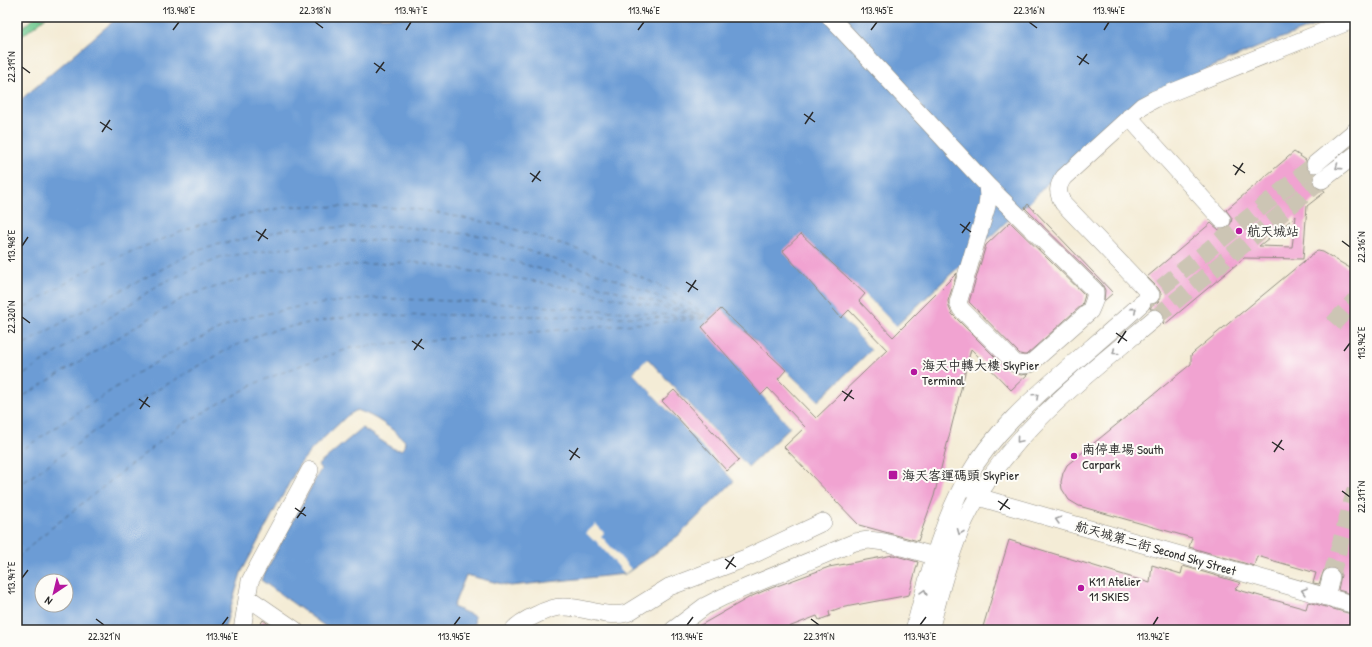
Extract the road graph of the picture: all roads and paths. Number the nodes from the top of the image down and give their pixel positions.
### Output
1 (830, 17) edge
2 (1355, 19) edge
3 (1129, 117) junction
4 (1349, 135) edge
5 (1355, 155) edge
6 (1315, 164) tunnel mouth
7 (1322, 180) tunnel mouth
8 (987, 185) junction
9 (1222, 220) dead end
10 (1155, 318) tunnel mouth
11 (310, 470) dead end
12 (966, 479) junction
13 (978, 497) junction
14 (823, 522) dead end
15 (934, 556) junction
16 (1331, 577) tunnel mouth
17 (247, 597) junction
18 (1326, 597) junction
19 (1355, 605) edge
20 (242, 630) edge
21 (295, 630) edge
22 (513, 630) edge
23 (673, 630) edge
24 (914, 630) edge
25 (930, 630) edge

1 - 8 street
2 - 3 street
3 - 9 street
12 -> 3 street
4 - 5 street
4 - 6 street
5 -> 7 street
8 - 8 street
10 -> 13 street
11 - 17 street
12 - 13 street
12 - 15 street
18 -> 13 street, 航天城第二街 Second Sky Street
13 -> 25 street
14 - 22 street
15 - 23 street
24 -> 15 street
16 - 18 street
17 - 20 street
17 - 21 street
18 - 19 street, 航天城第二街 Second Sky Street

